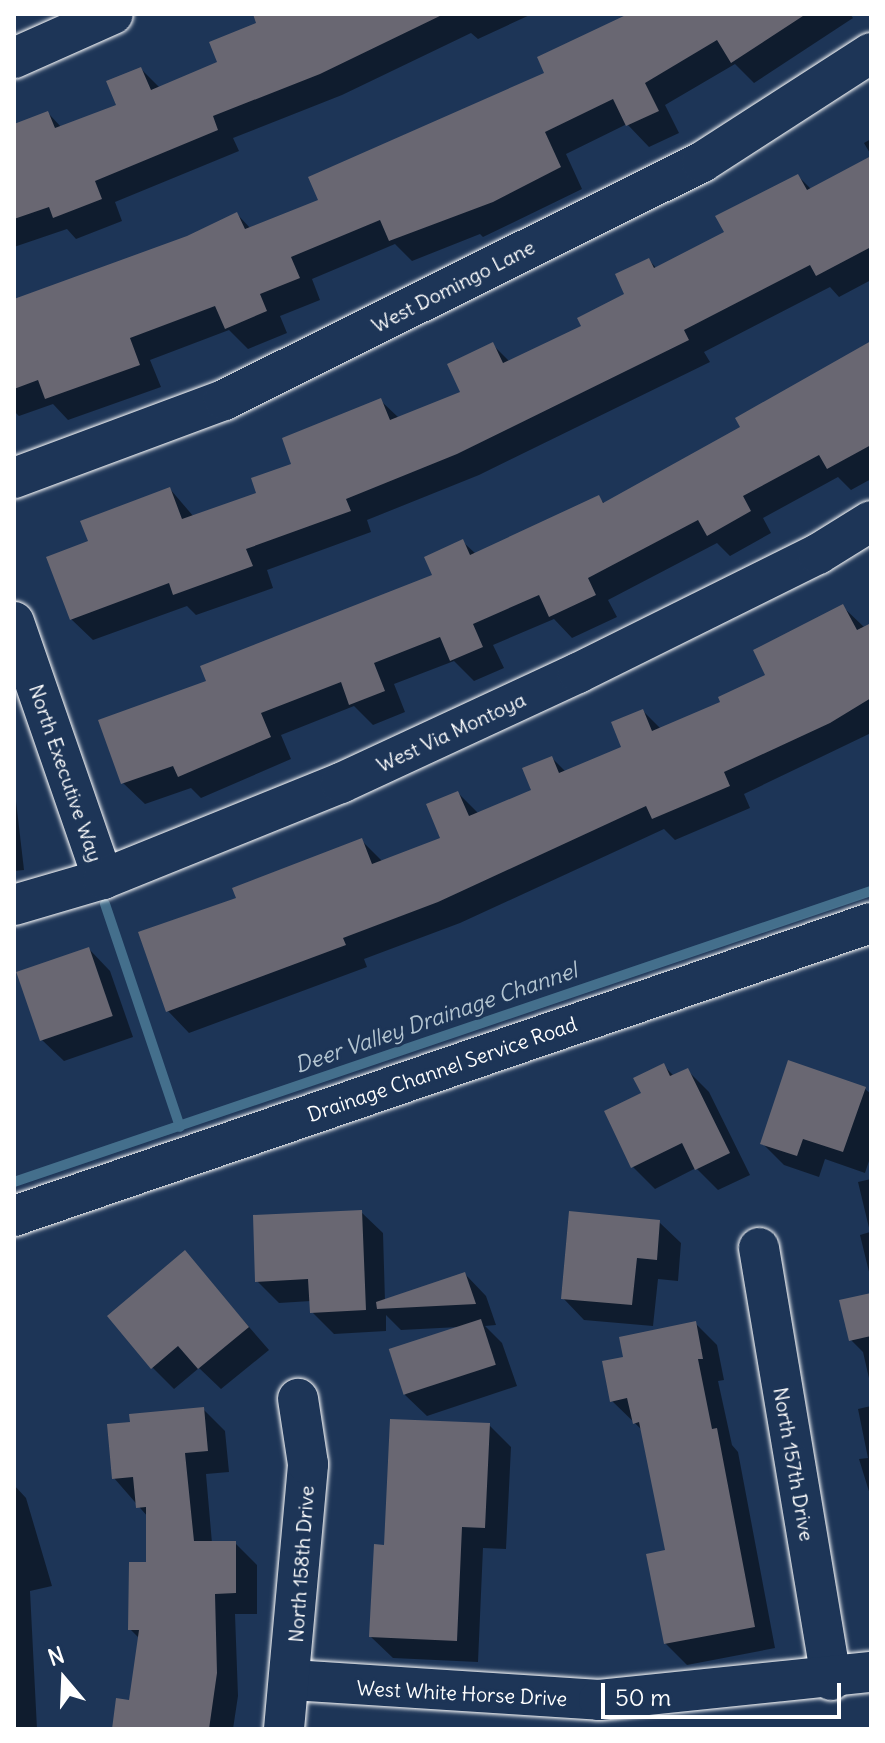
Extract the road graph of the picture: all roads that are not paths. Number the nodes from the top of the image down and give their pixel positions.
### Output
1 (113, 14) edge
2 (871, 53) edge
3 (14, 58) edge
4 (14, 478) edge
5 (871, 521) edge
6 (14, 622) edge
7 (103, 879) junction
8 (14, 905) edge
9 (871, 923) edge
10 (14, 1216) edge
11 (759, 1248) dead end
12 (298, 1399) dead end
13 (871, 1672) edge
14 (292, 1680) junction
15 (831, 1680) junction
16 (284, 1729) edge

1 - 3 street
2 - 4 street, West Domingo Lane
5 - 7 street, West Via Montoya
6 - 7 street, North Executive Way
7 - 8 street, West Via Montoya
9 - 10 street, Drainage Channel Service Road
11 - 15 street, North 157th Drive
12 - 14 street, North 158th Drive
13 - 15 street, West White Horse Drive
14 - 15 street, West White Horse Drive
14 - 16 street, North 158th Drive

